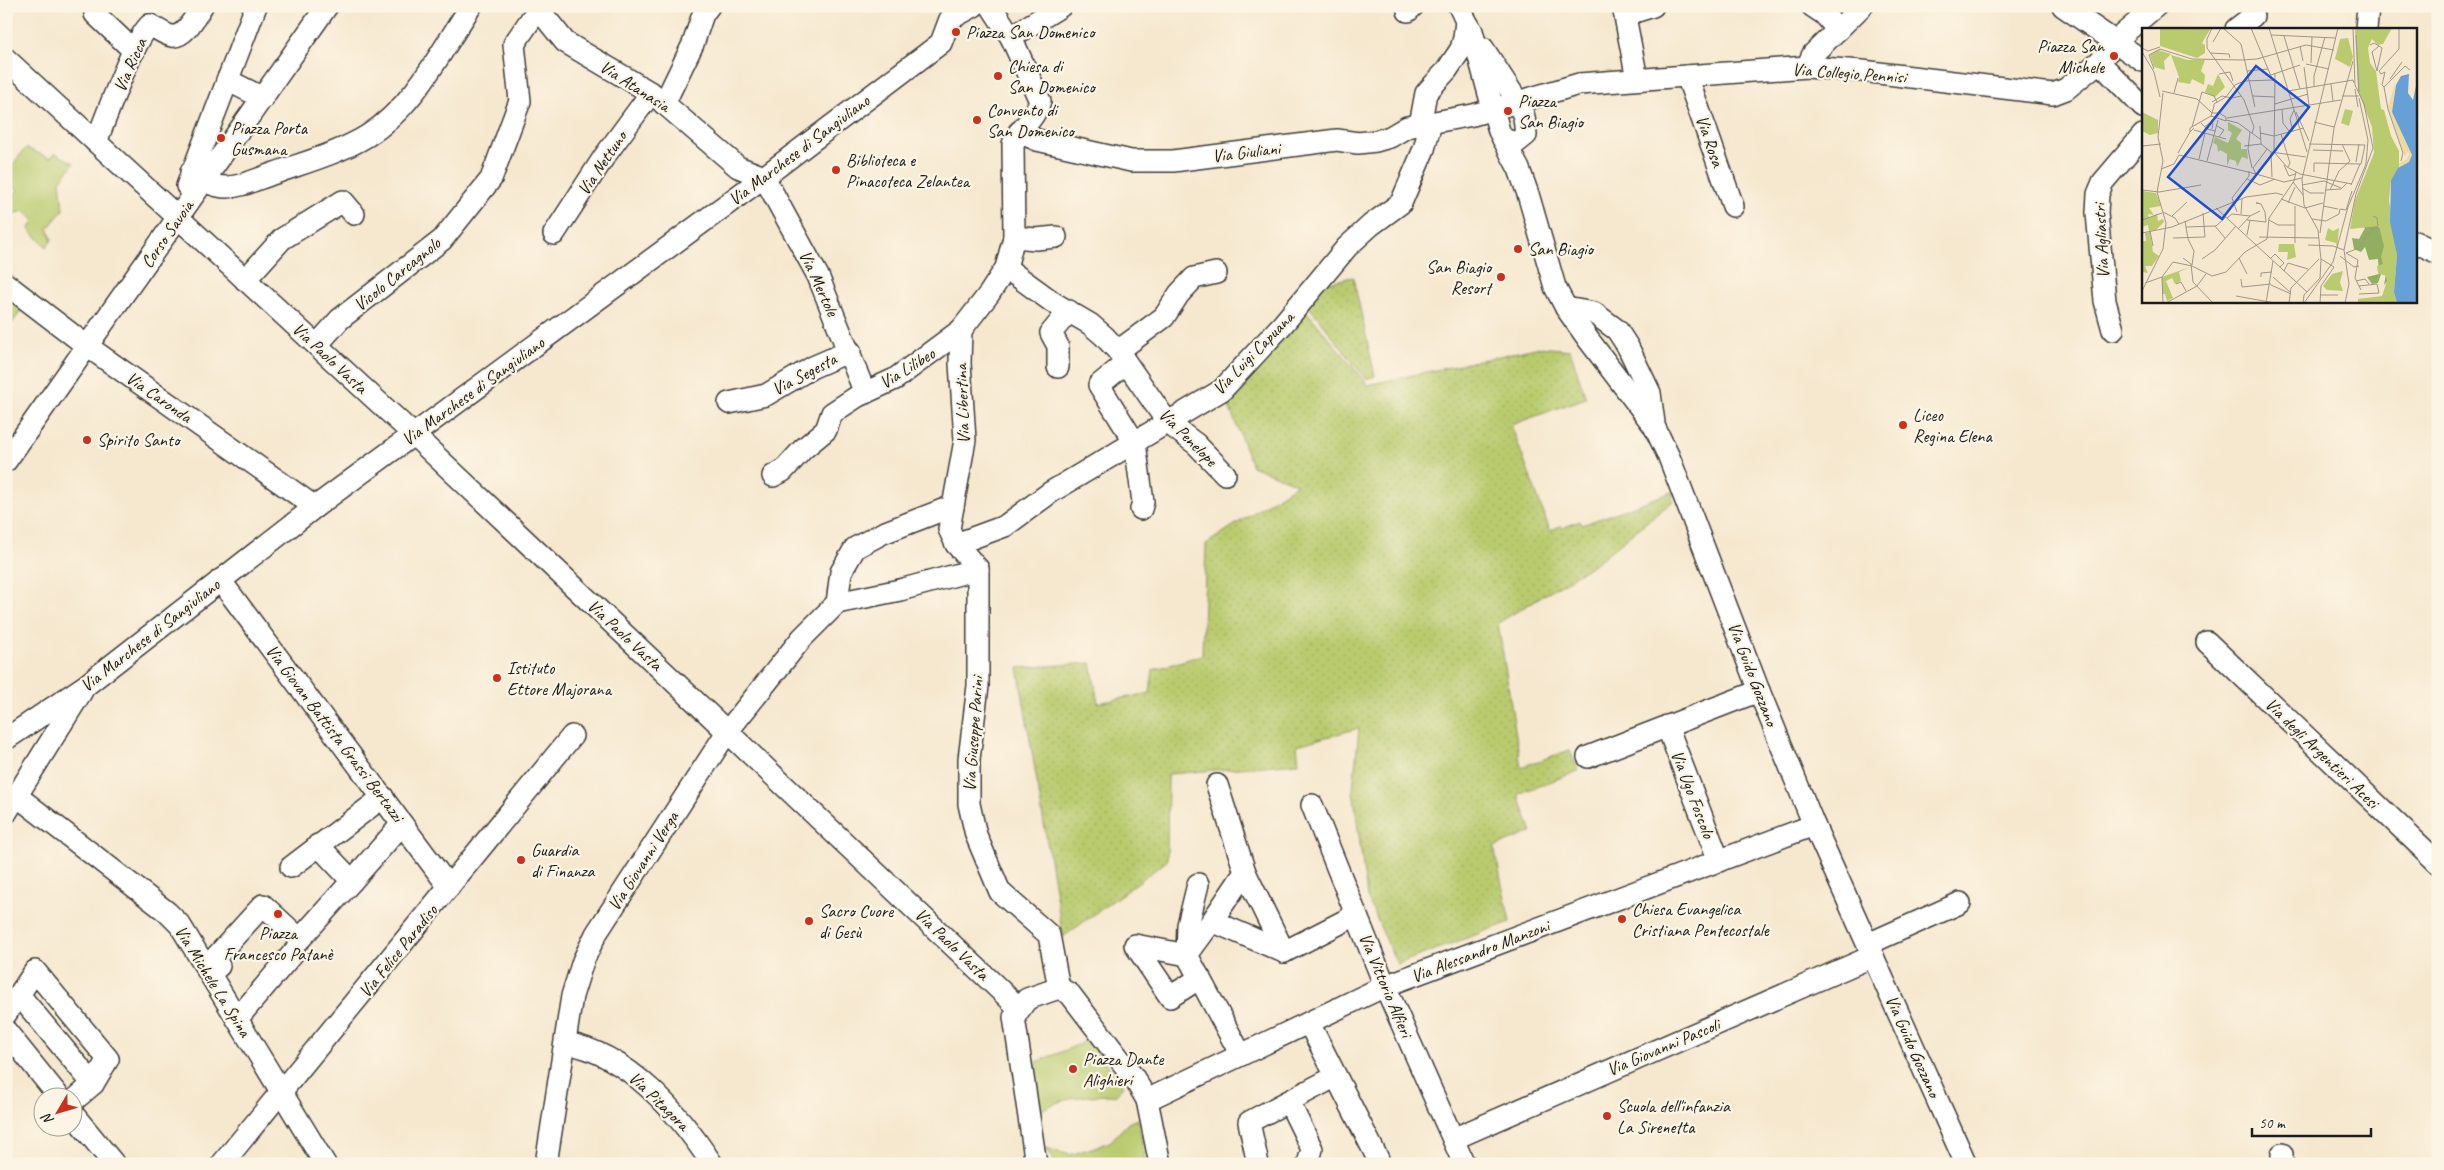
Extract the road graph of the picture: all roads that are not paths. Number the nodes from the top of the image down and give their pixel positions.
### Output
1 (202, 6) edge
2 (327, 6) edge
3 (470, 6) edge
4 (709, 6) edge
5 (974, 6) edge
6 (991, 6) edge
7 (1061, 6) edge
8 (1653, 6) edge
9 (1812, 6) edge
10 (1862, 6) edge
11 (2063, 6) edge
12 (2156, 6) edge
13 (2368, 6) edge
14 (252, 8) edge
15 (537, 8) edge
16 (1624, 10) edge
17 (947, 13) edge
18 (95, 14) dead end
19 (2253, 16) dead end
20 (1466, 20) edge
21 (2237, 28) edge
22 (2366, 28) edge
23 (1838, 30) junction
24 (1011, 37) junction
25 (2118, 40) junction
26 (134, 51) junction
27 (6, 59) edge
28 (2142, 60) edge
29 (2097, 64) junction
30 (1807, 67) junction
31 (1687, 76) junction
32 (1637, 79) junction
33 (227, 80) junction
34 (263, 98) junction
35 (658, 98) junction
36 (1526, 100) junction
37 (2142, 106) edge
38 (1483, 112) junction
39 (1426, 124) junction
40 (1019, 132) junction
41 (1526, 135) junction
42 (2142, 137) edge
43 (1503, 139) junction
44 (96, 142) junction
45 (197, 177) junction
46 (764, 177) junction
47 (1528, 194) junction
48 (1733, 206) dead end
49 (354, 214) dead end
50 (178, 217) junction
51 (554, 234) dead end
52 (1014, 237) junction
53 (1056, 237) dead end
54 (2416, 242) edge
55 (2438, 253) edge
56 (1006, 268) junction
57 (1216, 273) dead end
58 (245, 280) junction
59 (6, 284) edge
60 (1566, 308) junction
61 (1069, 311) junction
62 (961, 330) junction
63 (2113, 330) dead end
64 (317, 345) junction
65 (87, 346) junction
66 (850, 351) junction
67 (1122, 357) junction
68 (1058, 367) dead end
69 (865, 393) junction
70 (728, 403) dead end
71 (1168, 422) junction
72 (1654, 426) junction
73 (413, 435) junction
74 (1135, 443) junction
75 (6, 461) edge
76 (1225, 474) dead end
77 (773, 476) dead end
78 (952, 506) junction
79 (315, 507) junction
80 (1141, 509) dead end
81 (956, 544) junction
82 (978, 570) junction
83 (220, 580) junction
84 (837, 603) junction
85 (2207, 642) dead end
86 (85, 686) junction
87 (1759, 691) junction
88 (1667, 726) junction
89 (727, 732) junction
90 (572, 736) dead end
91 (6, 739) edge
92 (1588, 757) dead end
93 (1217, 785) dead end
94 (383, 797) junction
95 (11, 804) edge
96 (1312, 805) dead end
97 (402, 824) junction
98 (1814, 826) junction
99 (318, 845) junction
100 (1719, 861) junction
101 (2438, 863) edge
102 (291, 867) dead end
103 (1245, 872) junction
104 (352, 881) junction
105 (1198, 884) dead end
106 (450, 887) junction
107 (1960, 903) dead end
108 (1356, 915) junction
109 (1212, 921) junction
110 (1871, 950) junction
111 (294, 952) dead end
112 (1284, 952) junction
113 (1187, 955) junction
114 (210, 973) junction
115 (1200, 978) junction
116 (1058, 981) junction
117 (1385, 986) junction
118 (20, 996) junction
119 (1019, 1008) junction
120 (6, 1014) edge
121 (238, 1019) junction
122 (1309, 1023) junction
123 (6, 1031) edge
124 (566, 1043) junction
125 (1241, 1055) junction
126 (1326, 1082) dead end
127 (93, 1084) junction
128 (52, 1088) edge
129 (82, 1093) edge
130 (281, 1093) junction
131 (1150, 1098) junction
132 (1289, 1102) junction
133 (82, 1125) edge
134 (1453, 1138) junction
135 (114, 1164) edge
136 (222, 1164) edge
137 (325, 1164) edge
138 (546, 1164) edge
139 (712, 1164) edge
140 (1036, 1164) edge
141 (1160, 1164) edge
142 (1258, 1164) edge
143 (1308, 1164) edge
144 (1379, 1164) edge
145 (1464, 1164) edge
146 (1966, 1164) edge

1 - 26 street, Via Ricca
2 - 34 street, Corso Savoia
3 - 45 street
4 - 35 street, Via Nettuno
5 - 17 street
6 - 24 street
7 - 24 street
8 - 16 street
9 - 23 street
10 - 23 street
11 - 25 street
12 - 25 street, Via Collegio Pennisi
13 - 22 street
14 - 33 street
15 - 35 street, Via Atanasia
15 - 64 street, Vicolo Carcagnolo
16 - 32 street
17 - 46 street, Via Marchese di Sangiuliano
18 - 26 street
19 - 21 street
20 - 36 street
20 - 38 street
20 - 39 street, Via Luigi Capuana
23 - 30 street
24 - 40 street, Via Lilibeo
25 - 28 street
25 - 29 street, Via Collegio Pennisi
26 - 44 street, Via Ricca
27 - 44 street, Via Paolo Vasta
29 - 30 street, Via Collegio Pennisi
29 - 37 street
30 - 31 street, Via Collegio Pennisi
31 - 32 street, Via Collegio Pennisi
31 - 48 street, Via Rosa
32 - 36 street, Via Collegio Pennisi
33 - 34 street
33 - 45 street
34 - 45 street, Corso Savoia
35 - 46 street, Via Atanasia
35 - 51 street, Via Nettuno
36 - 38 street, Via Collegio Pennisi
36 - 41 street
38 - 39 street, Via Giuliani
38 - 43 street
39 - 40 street, Via Giuliani
39 - 71 street, Via Luigi Capuana
40 - 52 street, Via Lilibeo
41 - 43 street
41 - 47 street
42 - 63 street, Via Agliastri
43 - 47 street
44 - 50 street, Via Paolo Vasta
45 - 50 street, Corso Savoia
46 - 66 street, Via Mertole
46 - 73 street, Via Marchese di Sangiuliano
47 - 60 street, Via Guido Gozzano
49 - 58 street
50 - 58 street, Via Paolo Vasta
50 - 65 street, Corso Savoia
52 - 53 street
52 - 56 street, Via Lilibeo
54 - 55 street
56 - 61 street, Via Penelope
56 - 62 street, Via Lilibeo
57 - 67 street
58 - 64 street, Via Paolo Vasta
59 - 65 street, Via Caronda
60 - 72 street, Via Guido Gozzano
60 - 72 street
61 - 67 street, Via Penelope
61 - 68 street
62 - 69 street, Via Lilibeo
62 - 78 street, Via Libertina
64 - 73 street, Via Paolo Vasta
65 - 75 street, Corso Savoia
65 - 79 street, Via Caronda
66 - 69 street, Via Mertole
66 - 70 street, Via Segesta
67 - 71 street, Via Penelope
67 - 74 street
69 - 77 street, Via Lilibeo
71 - 74 street, Via Luigi Capuana
71 - 76 street, Via Penelope
72 - 87 street, Via Guido Gozzano
73 - 79 street, Via Marchese di Sangiuliano
73 - 89 street, Via Paolo Vasta
74 - 80 street
74 - 81 street, Via Luigi Capuana
78 - 81 street
78 - 84 street
79 - 83 street, Via Marchese di Sangiuliano
81 - 82 street
82 - 84 street
82 - 116 street, Via Giuseppe Parini
83 - 86 street, Via Marchese di Sangiuliano
83 - 94 street, Via Giovan Battista Grassi Bertazzi
84 - 89 street, Via Giovanni Verga
85 - 101 street, Via degli Argentieri Acesi
86 - 91 street, Via Marchese di Sangiuliano
86 - 95 street
87 - 88 street
87 - 98 street, Via Guido Gozzano
88 - 92 street
88 - 100 street, Via Ugo Foscolo
89 - 119 street, Via Paolo Vasta
89 - 124 street, Via Giovanni Verga
90 - 106 street, Via Felice Paradiso
93 - 103 street
94 - 97 street, Via Giovan Battista Grassi Bertazzi
94 - 99 street
95 - 114 street, Via Michele La Spina
96 - 108 street, Via Vittorio Alfieri
97 - 104 street
97 - 106 street, Via Giovan Battista Grassi Bertazzi
98 - 100 street, Via Alessandro Manzoni
98 - 110 street, Via Guido Gozzano
99 - 102 street
99 - 104 street
100 - 117 street, Via Alessandro Manzoni
103 - 109 street
103 - 112 street
104 - 114 street
105 - 113 street
106 - 130 street, Via Felice Paradiso
107 - 110 street, Via Giovanni Pascoli
108 - 112 street
108 - 117 street, Via Vittorio Alfieri
109 - 112 street
109 - 113 street
110 - 134 street, Via Giovanni Pascoli
110 - 146 street, Via Guido Gozzano
111 - 121 street
113 - 115 street
113 - 115 street
114 - 121 street, Via Michele La Spina
115 - 125 street
116 - 119 street
116 - 131 street
117 - 122 street, Via Alessandro Manzoni
117 - 134 street, Via Vittorio Alfieri
118 - 120 street
118 - 127 street
118 - 127 street
119 - 140 street
121 - 130 street, Via Michele La Spina
122 - 125 street, Via Alessandro Manzoni
122 - 144 street
123 - 128 street
124 - 138 street, Via Giovanni Verga
124 - 139 street, Via Pitagora
125 - 131 street, Via Alessandro Manzoni
126 - 132 street
127 - 129 street
130 - 136 street, Via Felice Paradiso
130 - 137 street, Via Michele La Spina
131 - 141 street
132 - 142 street
132 - 143 street
133 - 135 street
134 - 145 street, Via Vittorio Alfieri

